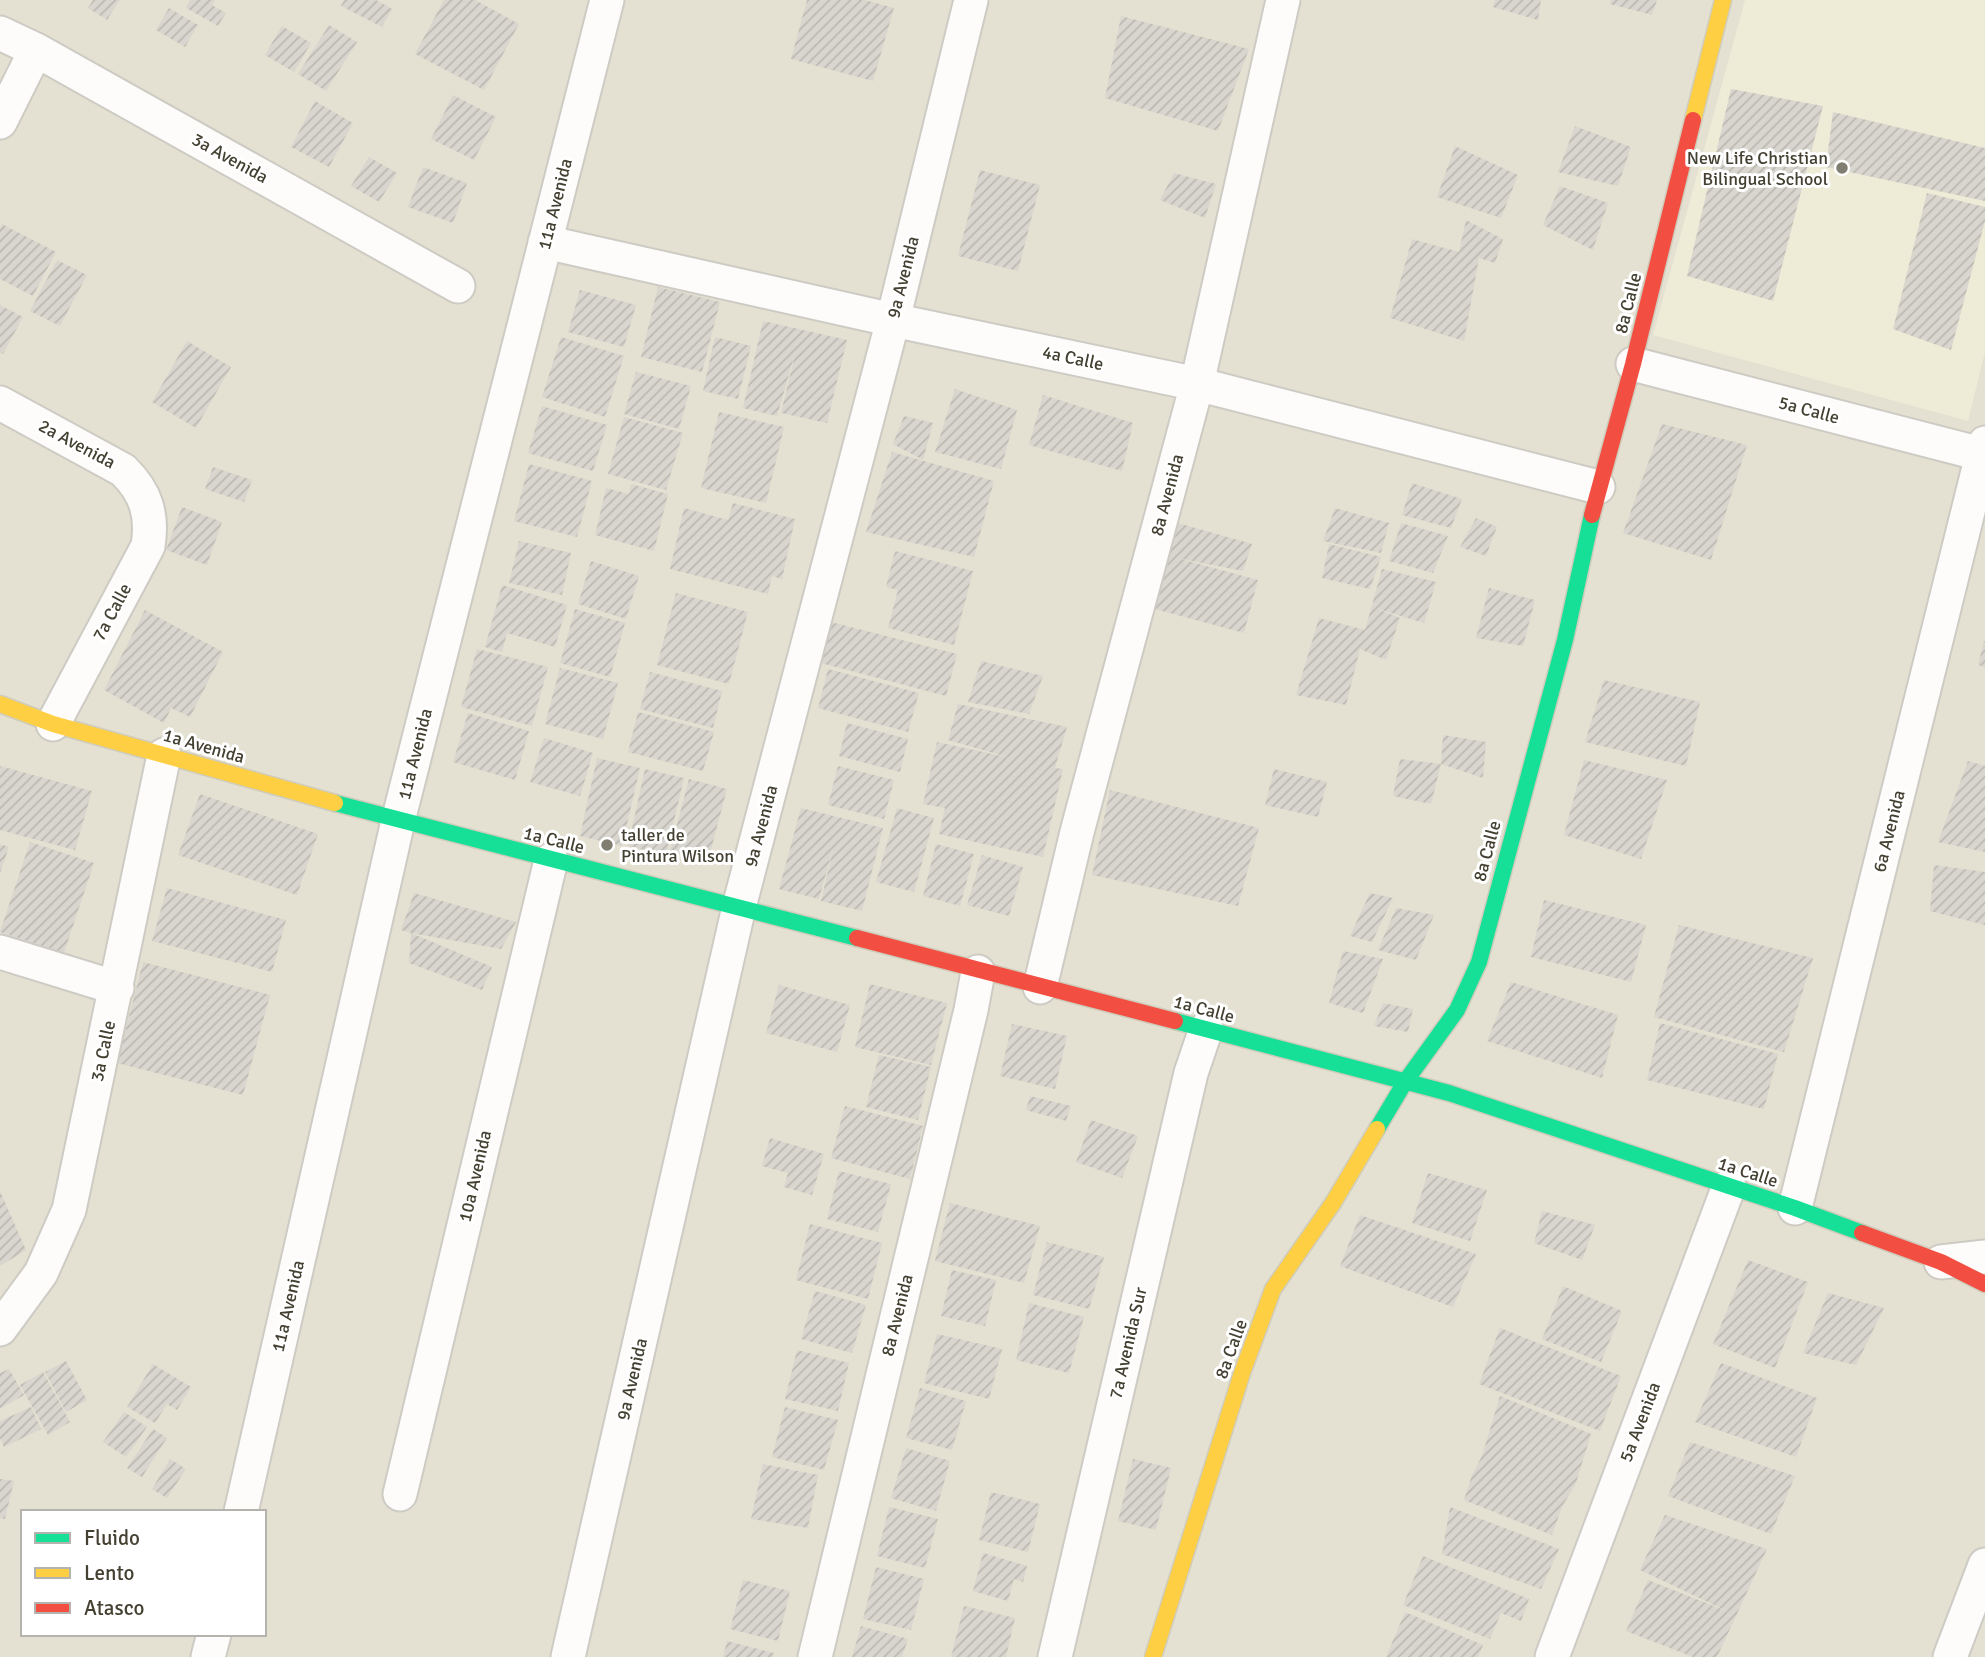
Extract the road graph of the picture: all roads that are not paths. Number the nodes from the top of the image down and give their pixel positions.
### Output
1 (607, 0) edge
2 (971, 0) edge
3 (1283, 0) edge
4 (1723, 0) edge
5 (0, 33) edge
6 (36, 50) junction
7 (0, 122) edge
8 (545, 242) junction
9 (458, 286) dead end
10 (892, 320) junction
11 (1633, 364) junction
12 (1197, 384) junction
13 (0, 403) edge
14 (1984, 451) edge
15 (1598, 487) junction
16 (144, 496) joint
17 (0, 704) edge
18 (53, 724) junction
19 (164, 755) junction
20 (398, 821) junction
21 (551, 860) junction
22 (739, 907) junction
23 (0, 952) edge
24 (978, 972) junction
25 (1040, 987) junction
26 (117, 988) junction
27 (1206, 1029) junction
28 (1405, 1082) junction
29 (1729, 1186) junction
30 (1795, 1208) junction
31 (1985, 1257) edge
32 (1941, 1262) junction
33 (1985, 1284) edge
34 (0, 1329) edge
35 (400, 1493) dead end
36 (241, 1510) edge
37 (1985, 1565) edge
38 (213, 1636) edge
39 (208, 1657) edge
40 (568, 1657) edge
41 (815, 1657) edge
42 (1055, 1657) edge
43 (1153, 1657) edge
44 (1552, 1657) edge
45 (1950, 1657) edge

1 - 8 street, 11a Avenida
2 - 10 street, 9a Avenida
3 - 12 street, 8a Avenida
4 - 11 street, 8a Calle
5 - 6 street, 3a Avenida
6 - 7 street
6 - 9 street, 3a Avenida
8 - 10 street, 4a Calle
8 - 20 street, 11a Avenida
10 - 12 street, 4a Calle
10 - 22 street, 9a Avenida
11 - 14 street, 5a Calle
11 - 15 street, 8a Calle
12 - 15 street, 4a Calle
12 - 25 street, 8a Avenida
13 - 16 street, 2a Avenida
14 - 30 street, 6a Avenida
15 - 28 street, 8a Calle
16 - 18 street, 7a Calle
17 - 18 street, 1a Avenida
18 - 19 street, 1a Avenida
19 - 20 street, 1a Avenida
19 - 26 street, 3a Calle
20 - 21 street, 1a Calle
20 - 36 street, 11a Avenida
21 - 22 street, 1a Calle
21 - 35 street, 10a Avenida
22 - 24 street, 1a Calle
22 - 40 street, 9a Avenida
23 - 26 street
24 - 25 street, 1a Calle
24 - 41 street, 8a Avenida
25 - 27 street, 1a Calle
26 - 34 street, 3a Calle
27 - 28 street, 1a Calle
27 - 42 street, 7a Avenida Sur
28 - 29 street, 1a Calle
28 - 43 street, 8a Calle
29 - 30 street, 1a Calle
29 - 44 street, 5a Avenida
30 - 32 street, 1a Calle
31 - 32 street
32 - 33 street, 1a Calle
37 - 45 street
38 - 39 street

